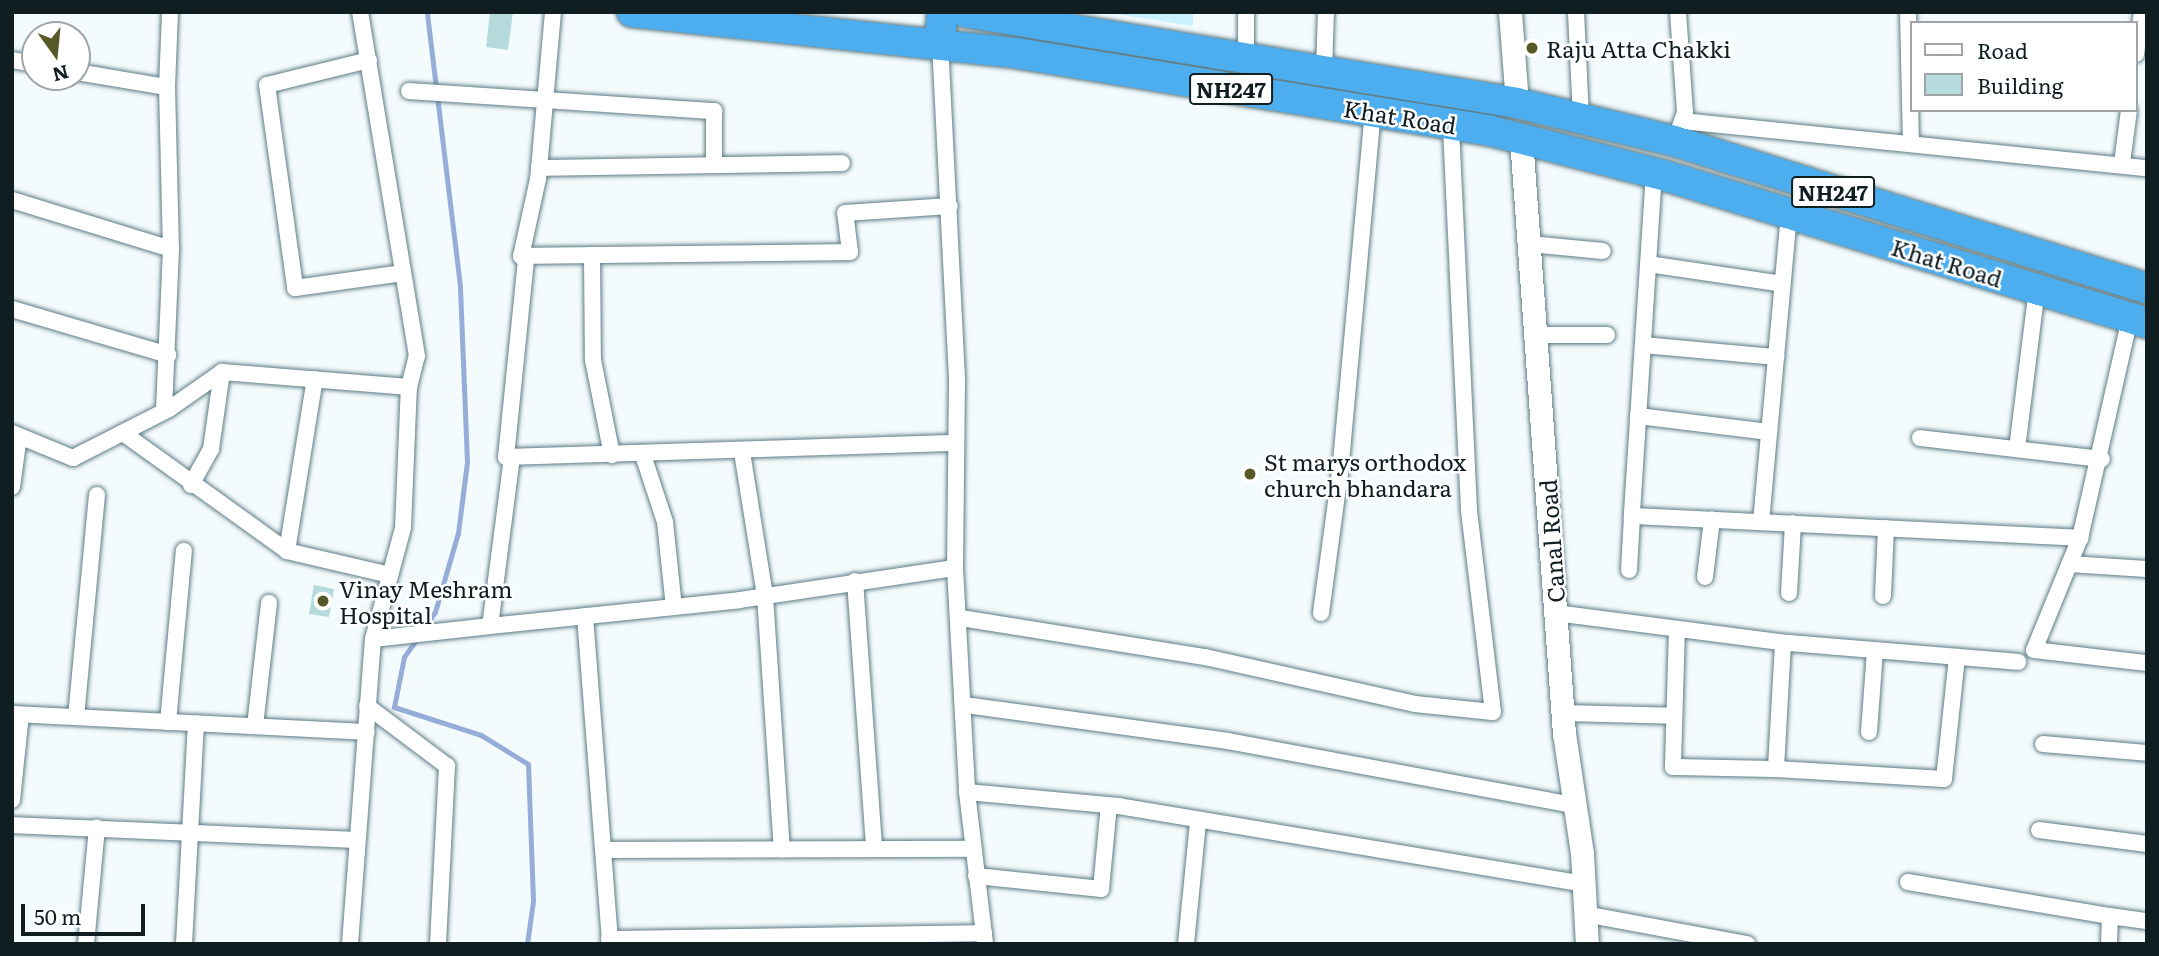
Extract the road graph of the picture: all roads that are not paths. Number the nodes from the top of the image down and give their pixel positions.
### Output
1 (170, 12) edge
2 (360, 12) edge
3 (552, 12) edge
4 (632, 12) edge
5 (942, 12) edge
6 (965, 12) edge
7 (1246, 12) edge
8 (1326, 12) edge
9 (1510, 12) edge
10 (1576, 12) edge
11 (1678, 12) edge
12 (1908, 12) edge
13 (2142, 12) edge
14 (2138, 40) edge
15 (940, 43) junction
16 (1246, 56) junction
17 (369, 60) junction
18 (1324, 71) junction
19 (91, 74) edge
20 (167, 87) junction
21 (409, 91) dead end
22 (547, 98) junction
23 (1910, 99) edge
24 (1517, 103) junction
25 (1373, 112) junction
26 (1910, 112) edge
27 (2129, 112) edge
28 (1582, 119) junction
29 (1451, 125) junction
30 (1678, 131) junction
31 (1521, 138) junction
32 (1911, 142) junction
33 (842, 163) dead end
34 (2122, 163) junction
35 (714, 165) junction
36 (539, 167) junction
37 (2147, 168) edge
38 (1654, 173) junction
39 (12, 200) edge
40 (950, 206) junction
41 (1789, 214) junction
42 (1530, 244) junction
43 (171, 249) junction
44 (1603, 251) dead end
45 (592, 255) junction
46 (521, 256) junction
47 (1648, 264) junction
48 (403, 274) junction
49 (1783, 284) junction
50 (2142, 287) edge
51 (2037, 289) junction
52 (12, 309) edge
53 (2138, 320) edge
54 (1536, 335) junction
55 (1607, 335) dead end
56 (1643, 345) junction
57 (168, 355) junction
58 (1776, 357) junction
59 (222, 372) junction
60 (315, 379) junction
61 (409, 387) junction
62 (164, 411) junction
63 (1638, 416) junction
64 (1769, 432) junction
65 (123, 433) junction
66 (15, 435) edge
67 (1920, 438) dead end
68 (951, 443) junction
69 (2018, 449) junction
70 (742, 452) junction
71 (611, 455) junction
72 (643, 455) junction
73 (512, 457) junction
74 (2102, 458) junction
75 (191, 485) junction
76 (12, 487) edge
77 (97, 495) dead end
78 (1632, 516) junction
79 (1712, 519) junction
80 (1762, 522) junction
81 (1793, 523) junction
82 (1886, 528) junction
83 (2080, 538) junction
84 (184, 551) dead end
85 (287, 551) junction
86 (2069, 564) junction
87 (955, 568) junction
88 (2147, 569) edge
89 (1629, 570) dead end
90 (390, 575) junction
91 (1705, 577) dead end
92 (855, 581) junction
93 (1789, 593) dead end
94 (765, 596) junction
95 (1883, 596) dead end
96 (269, 603) dead end
97 (674, 607) junction
98 (1321, 613) dead end
99 (1556, 613) junction
100 (585, 616) junction
101 (961, 618) junction
102 (490, 626) junction
103 (1677, 629) junction
104 (373, 639) junction
105 (1783, 643) junction
106 (1875, 650) junction
107 (1957, 657) junction
108 (2018, 662) dead end
109 (2147, 663) edge
110 (965, 705) junction
111 (367, 706) junction
112 (1563, 713) junction
113 (17, 714) edge
114 (1674, 716) junction
115 (76, 717) junction
116 (168, 722) junction
117 (196, 723) junction
118 (255, 726) junction
119 (366, 732) junction
120 (1869, 732) dead end
121 (2043, 744) dead end
122 (2147, 753) edge
123 (1776, 769) junction
124 (967, 792) junction
125 (12, 800) edge
126 (1575, 805) junction
127 (1109, 806) junction
128 (1198, 821) junction
129 (12, 825) edge
130 (97, 828) junction
131 (2039, 830) dead end
132 (188, 831) junction
133 (355, 840) junction
134 (2147, 844) edge
135 (874, 848) junction
136 (782, 849) junction
137 (973, 849) junction
138 (605, 850) junction
139 (976, 876) junction
140 (1908, 882) dead end
141 (1584, 884) junction
142 (1585, 914) junction
143 (2110, 916) junction
144 (2147, 921) edge
145 (984, 938) edge
146 (610, 941) edge
147 (86, 944) edge
148 (184, 944) edge
149 (350, 944) edge
150 (438, 944) edge
151 (1186, 944) edge
152 (1587, 944) edge
153 (1747, 944) edge
154 (2109, 944) edge

1 - 20 street
2 - 17 street
3 - 22 street
4 - 15 highway, Khat Road / NH247
5 - 15 highway
6 - 16 highway, Khat Road / NH247
7 - 16 street
8 - 18 street
9 - 24 street
10 - 28 street
11 - 30 street
12 - 23 street
13 - 14 street
15 - 25 highway, Khat Road / NH247
15 - 40 street
16 - 18 highway, Khat Road / NH247
17 - 48 street
17 - 48 street
18 - 24 highway, Khat Road / NH247
19 - 20 street
20 - 43 street
21 - 22 street
22 - 35 street
22 - 36 street
24 - 28 highway, Khat Road / NH247
24 - 31 highway
25 - 29 highway, Khat Road / NH247
25 - 98 street
26 - 32 street
27 - 34 street
28 - 30 highway, Khat Road / NH247
29 - 31 highway, Khat Road / NH247
29 - 101 street
30 - 32 street
30 - 50 highway, Khat Road / NH247
31 - 38 highway, Khat Road / NH247
31 - 42 street, Canal Road
32 - 34 street
33 - 35 street
34 - 37 street
35 - 36 street
36 - 46 street
38 - 41 highway, Khat Road / NH247
38 - 47 street
39 - 43 street
40 - 45 street
40 - 68 street
41 - 49 street
41 - 51 highway, Khat Road / NH247
42 - 44 street
42 - 54 street, Canal Road
43 - 57 street
45 - 46 street
45 - 71 street
46 - 73 street
47 - 49 street
47 - 56 street
48 - 61 street
49 - 58 street
50 - 53 highway
51 - 53 highway, Khat Road / NH247
51 - 69 street
52 - 57 street
53 - 74 street
54 - 55 street
54 - 99 street, Canal Road
56 - 58 street
56 - 63 street
57 - 62 street
58 - 64 street
59 - 60 street
59 - 62 street
59 - 75 street
60 - 61 street
60 - 85 street
61 - 90 street
62 - 65 street
63 - 64 street
63 - 78 street
64 - 80 street
65 - 66 street
65 - 75 street
66 - 76 street
67 - 69 street
68 - 70 street
68 - 87 street
69 - 74 street
70 - 72 street
70 - 94 street
71 - 72 street
71 - 73 street
72 - 97 street
73 - 102 street
74 - 83 street
75 - 85 street
77 - 115 street
78 - 79 street
78 - 89 street
79 - 80 street
79 - 91 street
80 - 81 street
81 - 82 street
81 - 93 street
82 - 83 street
82 - 95 street
83 - 86 street
84 - 116 street
85 - 90 street
86 - 88 street
86 - 109 street
87 - 92 street
87 - 101 street
90 - 104 street
92 - 94 street
92 - 135 street
94 - 97 street
94 - 136 street
96 - 118 street
97 - 100 street
99 - 103 street
99 - 112 street, Canal Road
100 - 102 street
100 - 138 street
101 - 110 street
102 - 104 street
103 - 105 street
103 - 114 street
104 - 111 street
105 - 106 street
105 - 123 street
106 - 107 street
106 - 120 street
107 - 108 street
107 - 123 street
110 - 124 street
110 - 126 street
111 - 119 street
111 - 150 street
112 - 114 street
112 - 126 street, Canal Road
113 - 115 street
113 - 125 street
114 - 123 street
115 - 116 street
116 - 117 street
117 - 118 street
117 - 132 street
118 - 119 street
119 - 133 street
121 - 122 street
124 - 127 street
124 - 137 street
126 - 141 street, Canal Road
127 - 128 street
127 - 139 street
128 - 141 street
128 - 151 street
129 - 130 street
130 - 132 street
130 - 147 street
131 - 134 street
132 - 133 street
132 - 148 street
133 - 149 street
135 - 136 street
135 - 137 street
136 - 138 street
137 - 139 street
138 - 146 street
139 - 145 street
140 - 143 street
141 - 142 street, Canal Road
142 - 152 street, Canal Road
142 - 153 street
143 - 144 street
143 - 154 street
145 - 146 street

